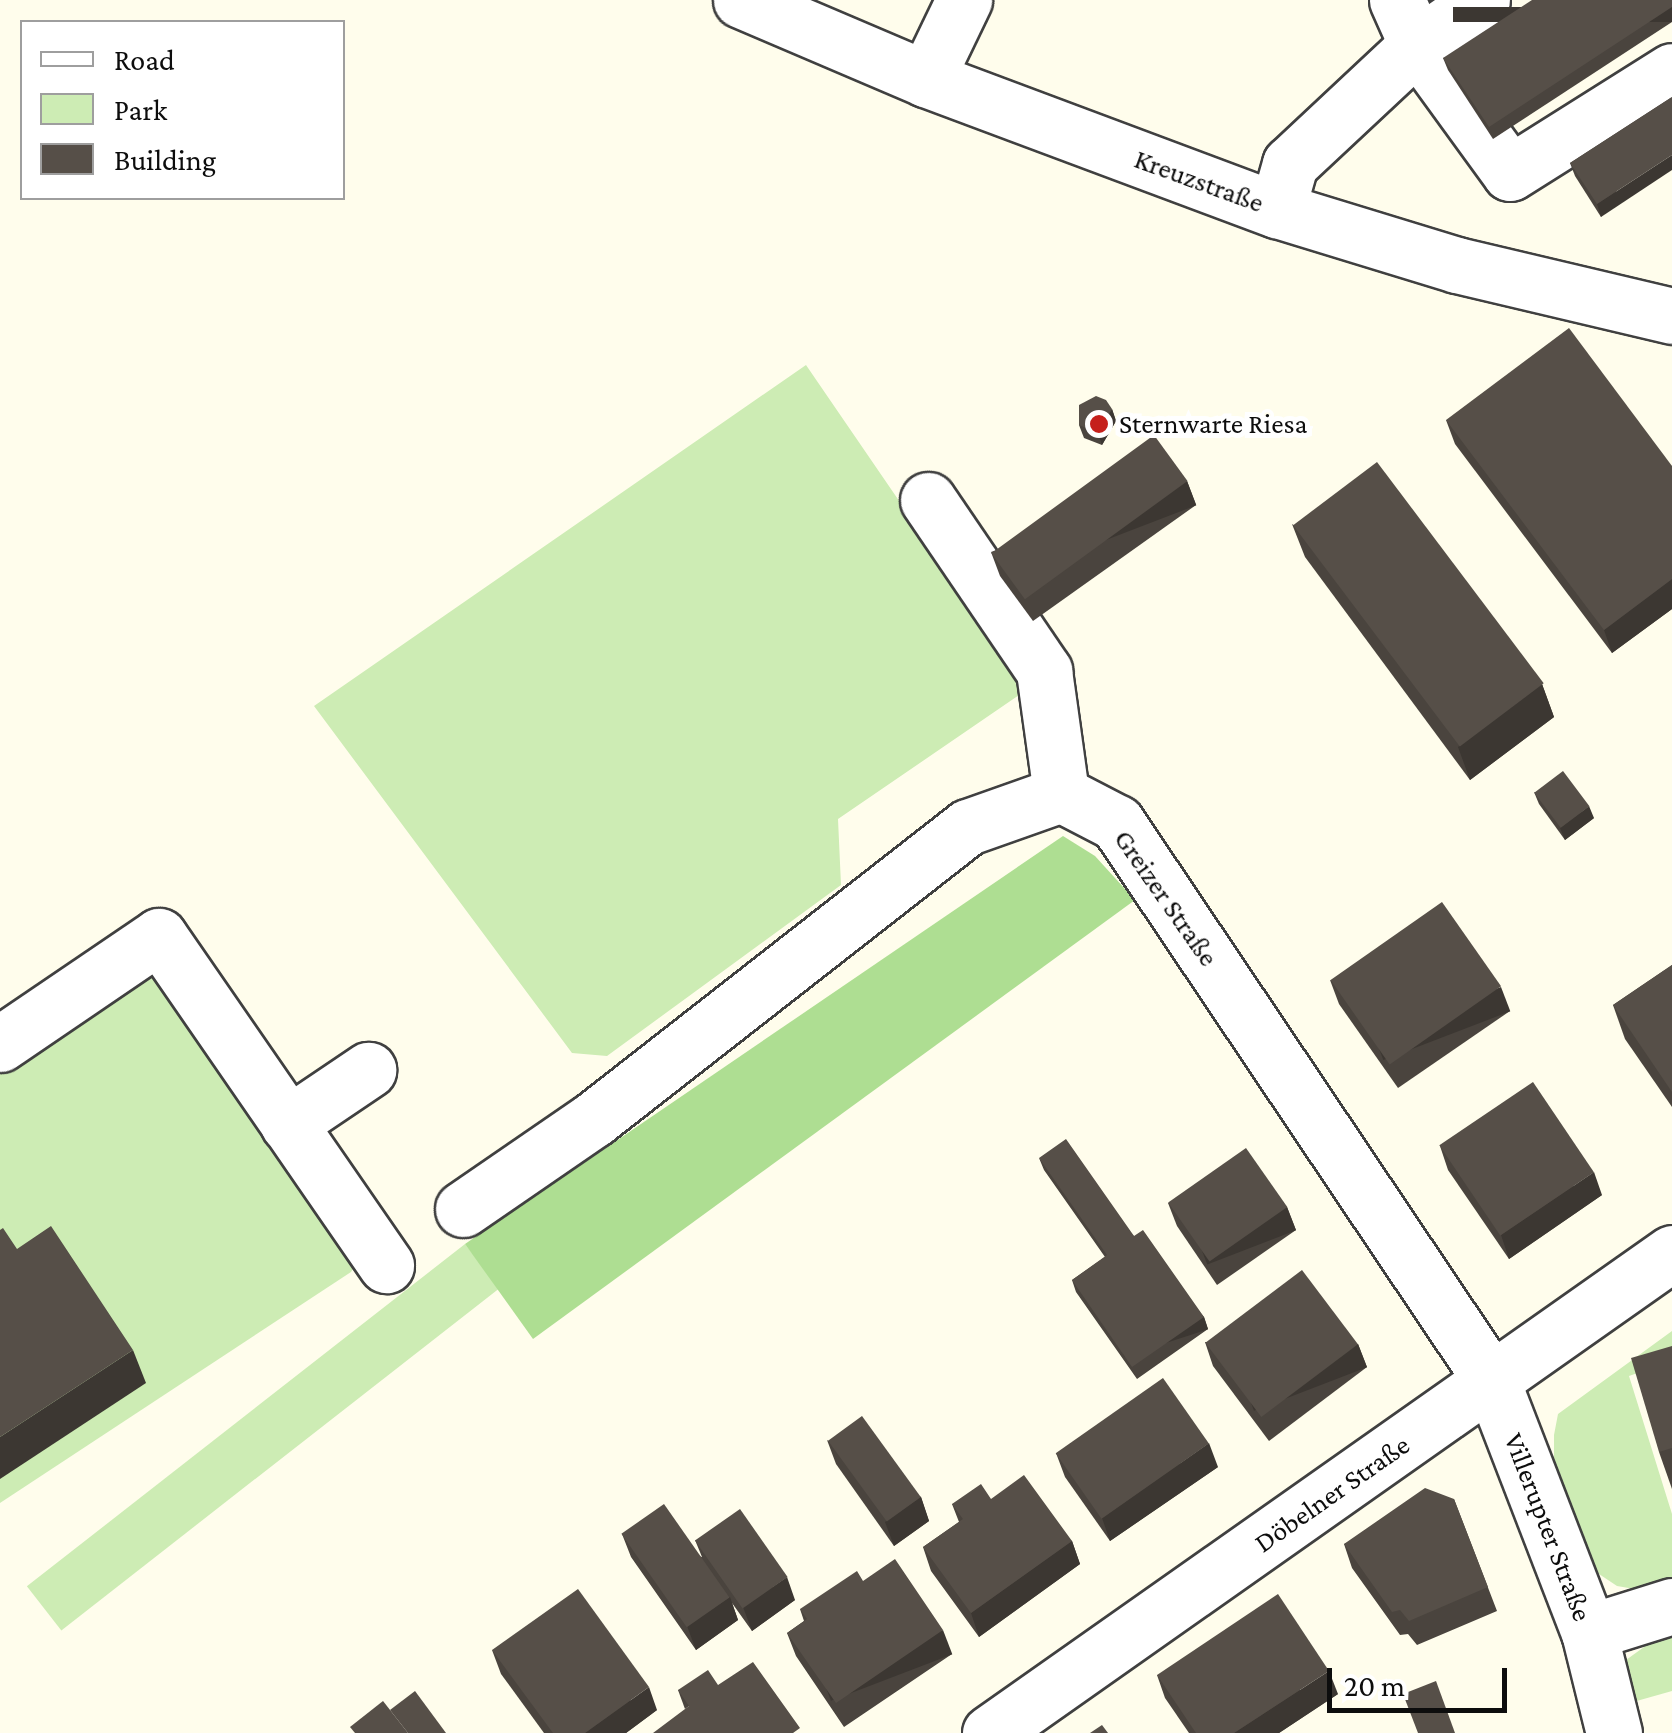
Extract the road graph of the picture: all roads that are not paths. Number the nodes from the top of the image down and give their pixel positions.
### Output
1 (741, 0) edge
2 (964, 0) edge
3 (1482, 0) edge
4 (1407, 22) edge
5 (1672, 71) edge
6 (926, 79) junction
7 (1277, 210) junction
8 (1672, 316) edge
9 (928, 500) dead end
10 (1061, 794) junction
11 (0, 1044) edge
12 (368, 1070) dead end
13 (288, 1124) junction
14 (463, 1210) dead end
15 (1672, 1253) edge
16 (386, 1265) dead end
17 (1492, 1382) junction
18 (1672, 1606) edge
19 (1589, 1632) junction
20 (990, 1733) edge
21 (1614, 1733) edge

1 - 6 street, Kreuzstraße
2 - 6 street
3 - 4 street
4 - 5 street
4 - 7 street
6 - 7 street, Kreuzstraße
7 - 8 street, Kreuzstraße
9 - 10 street
10 - 14 street
10 - 17 street, Greizer Straße
11 - 13 street
12 - 13 street
13 - 16 street
15 - 17 street, Döbelner Straße
17 - 19 street, Villerupter Straße
17 - 20 street, Döbelner Straße
18 - 19 street
19 - 21 street, Villerupter Straße

